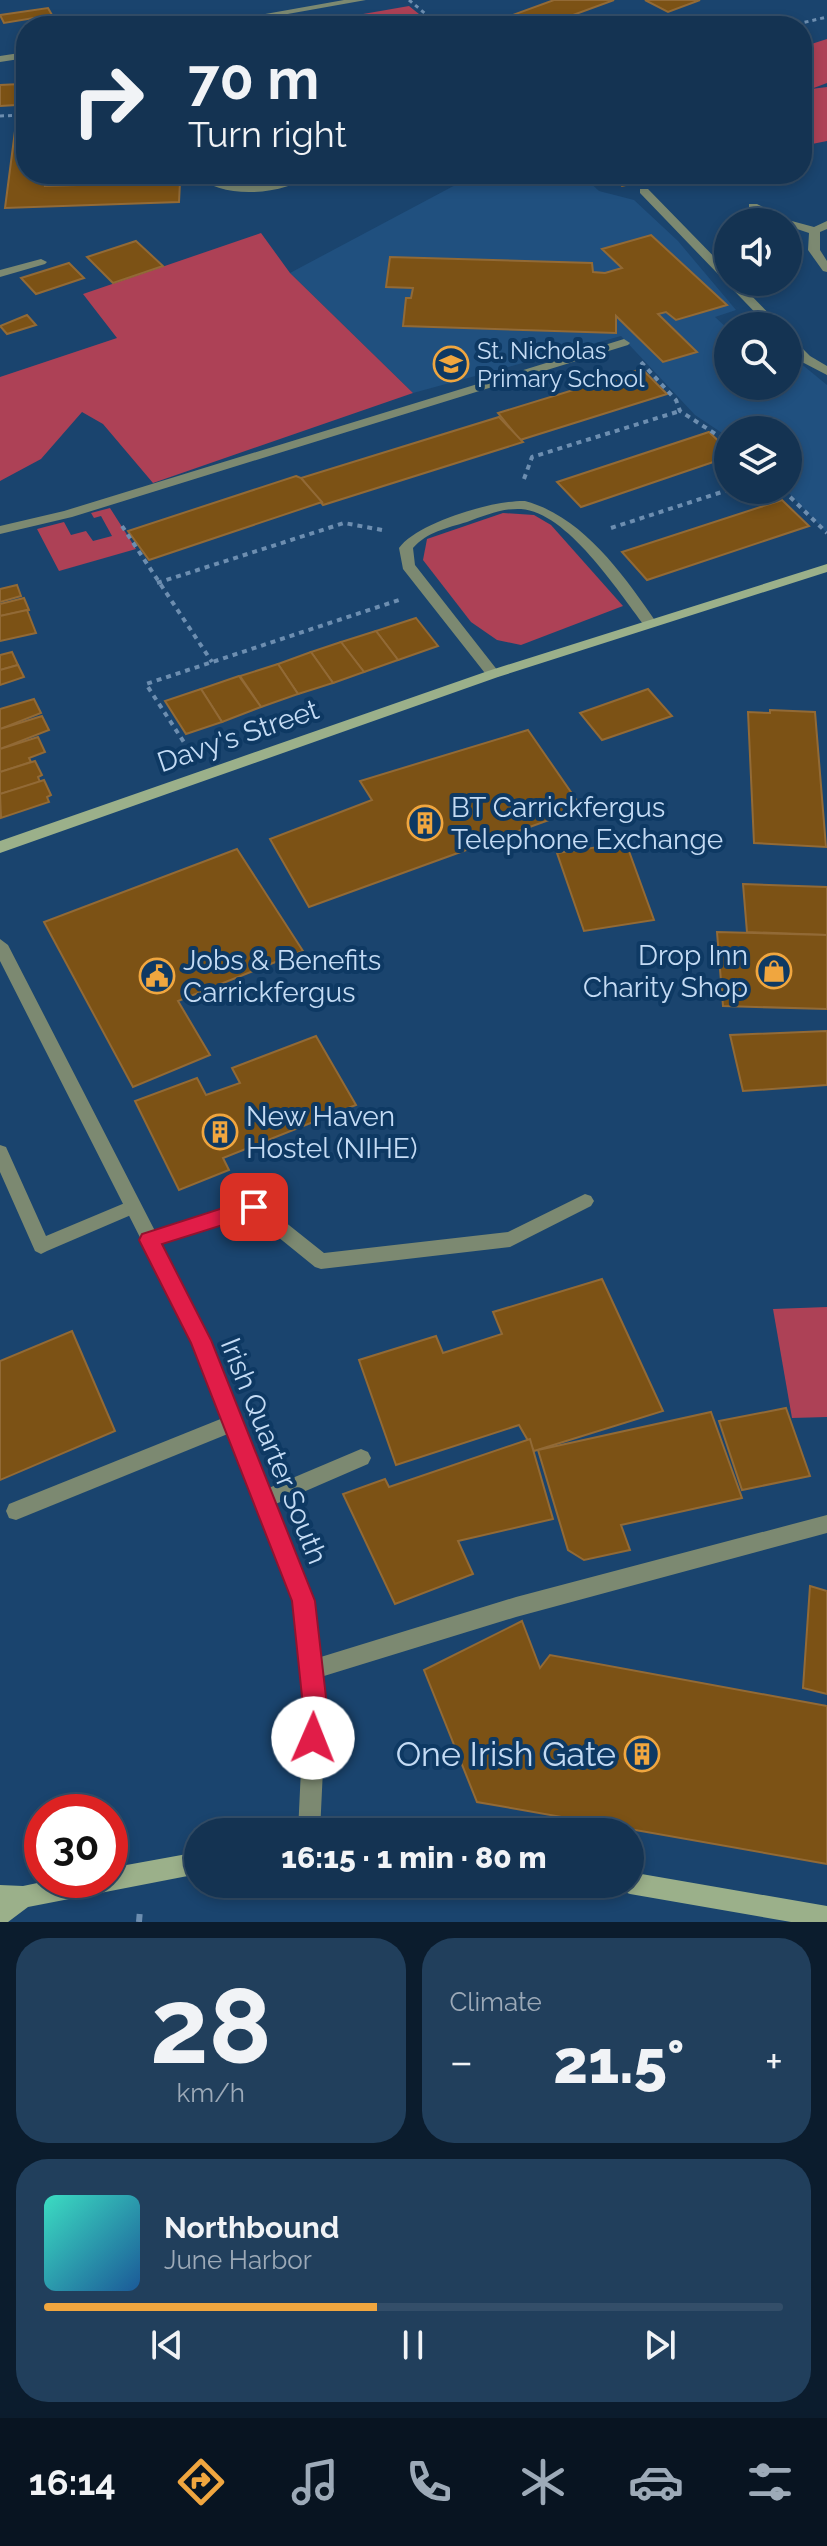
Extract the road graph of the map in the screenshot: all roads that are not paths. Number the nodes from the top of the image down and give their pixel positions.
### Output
1 (361, 0) edge
2 (263, 16) edge
3 (213, 184) edge
4 (277, 184) edge
5 (644, 191) dead end
6 (753, 206) dead end
7 (757, 208) edge
8 (827, 224) edge
9 (802, 227) edge
10 (815, 231) junction
11 (41, 262) dead end
12 (714, 263) edge
13 (827, 269) edge
14 (0, 274) edge
15 (746, 296) edge
16 (761, 312) edge
17 (624, 343) road end
18 (802, 355) edge
19 (827, 371) edge
20 (0, 530) edge
21 (827, 568) edge
22 (649, 622) junction
23 (493, 674) junction
24 (0, 847) edge
25 (0, 945) edge
26 (0, 1152) edge
27 (585, 1201) dead end
28 (132, 1207) junction
29 (149, 1240) junction
30 (233, 1423) junction
31 (361, 1458) dead end
32 (264, 1500) junction
33 (16, 1511) dead end
34 (827, 1524) edge
35 (311, 1670) junction
36 (310, 1818) edge
37 (184, 1866) edge
38 (128, 1876) edge
39 (644, 1885) edge
40 (11, 1897) edge
41 (0, 1914) edge
42 (827, 1917) edge

1 - 2 street
3 - 4 street
5 - 12 street
6 - 7 street
8 - 10 street
9 - 10 street
10 - 13 street
11 - 14 street
15 - 16 street
17 - 20 street
18 - 19 street
21 - 22 street, Davy's Street
22 - 23 street, Davy's Street
22 - 23 street
23 - 24 street, Davy's Street
25 - 28 street, Irish Quarter South
26 - 28 street
27 - 29 street
28 - 29 street, Irish Quarter South
29 - 30 street, Irish Quarter South
30 - 32 street, Irish Quarter South
30 - 33 street
31 - 32 street
32 - 35 street, Irish Quarter South
34 - 35 street
35 - 36 street, Irish Quarter South
37 - 38 street
39 - 42 street
40 - 41 street

